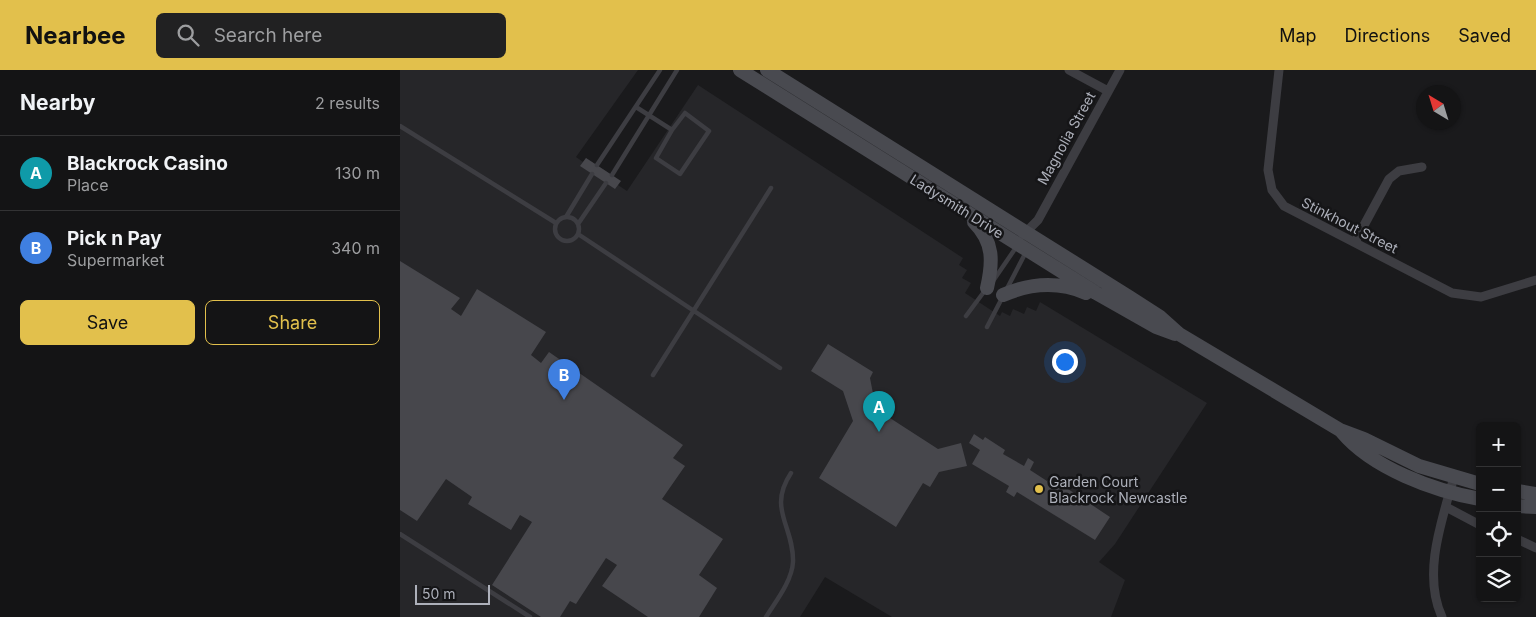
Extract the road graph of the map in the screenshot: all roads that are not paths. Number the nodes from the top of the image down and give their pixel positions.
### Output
1 (660, 70) edge
2 (677, 70) edge
3 (740, 70) edge
4 (767, 70) edge
5 (1069, 70) edge
6 (1120, 70) edge
7 (1279, 70) edge
8 (1108, 91) junction
9 (636, 107) junction
10 (649, 115) junction
11 (400, 126) edge
12 (672, 130) junction
13 (889, 163) junction
14 (597, 166) dead end
15 (1422, 167) dead end
16 (592, 174) dead end
17 (612, 175) dead end
18 (900, 178) dead end
19 (606, 183) dead end
20 (911, 185) dead end
21 (771, 188) dead end
22 (937, 193) junction
23 (952, 202) junction
24 (566, 217) junction
25 (556, 223) junction
26 (578, 224) junction
27 (578, 234) junction
28 (1030, 234) junction
29 (1355, 242) junction
30 (1022, 248) junction
31 (1536, 280) edge
32 (987, 288) junction
33 (1003, 295) junction
34 (1120, 306) junction
35 (693, 310) junction
36 (966, 316) dead end
37 (987, 327) dead end
38 (1179, 334) junction
39 (780, 368) dead end
40 (653, 375) dead end
41 (1340, 430) junction
42 (791, 473) dead end
43 (1454, 477) junction
44 (1476, 483) edge
45 (1521, 492) edge
46 (1536, 494) edge
47 (1476, 499) edge
48 (1447, 500) junction
49 (1521, 506) edge
50 (1536, 507) edge
51 (1476, 522) edge
52 (400, 534) edge
53 (1521, 542) edge
54 (1536, 548) edge
55 (530, 617) edge
56 (766, 617) edge
57 (1442, 617) edge

1 - 9 lane
2 - 10 lane
3 - 13 street, Ladysmith Drive
4 - 28 street, Ladysmith Drive
5 - 8 street
6 - 8 street, Magnolia Street
7 - 29 street, Stinkhout Street
8 - 28 street, Magnolia Street
9 - 10 lane
9 - 14 lane
10 - 12 lane
10 - 17 lane
11 - 25 lane
12 - 12 lane
13 - 18 lane
13 - 22 street, Ladysmith Drive
15 - 29 street
16 - 24 lane
19 - 26 lane
20 - 22 lane
21 - 35 lane
22 - 23 street, Ladysmith Drive
23 - 30 street, Ladysmith Drive
23 - 32 street
24 - 25 lane
24 - 26 lane
25 - 27 lane
26 - 27 lane
27 - 35 lane
28 - 30 street, Magnolia Street
28 - 38 street, Ladysmith Drive
29 - 31 street, Stinkhout Street
30 - 32 lane
30 - 33 lane
30 - 34 street, Ladysmith Drive
32 - 36 lane
33 - 34 street
33 - 37 lane
34 - 38 street, Ladysmith Drive
35 - 39 lane
35 - 40 lane
38 - 41 street, Ladysmith Drive
41 - 43 street, Ladysmith Drive
41 - 48 street, Ladysmith Drive
42 - 56 lane
43 - 44 street, Ladysmith Drive
43 - 48 street
45 - 46 street
47 - 48 street, Ladysmith Drive
48 - 51 street
48 - 57 street
49 - 50 street
52 - 55 lane
53 - 54 street

